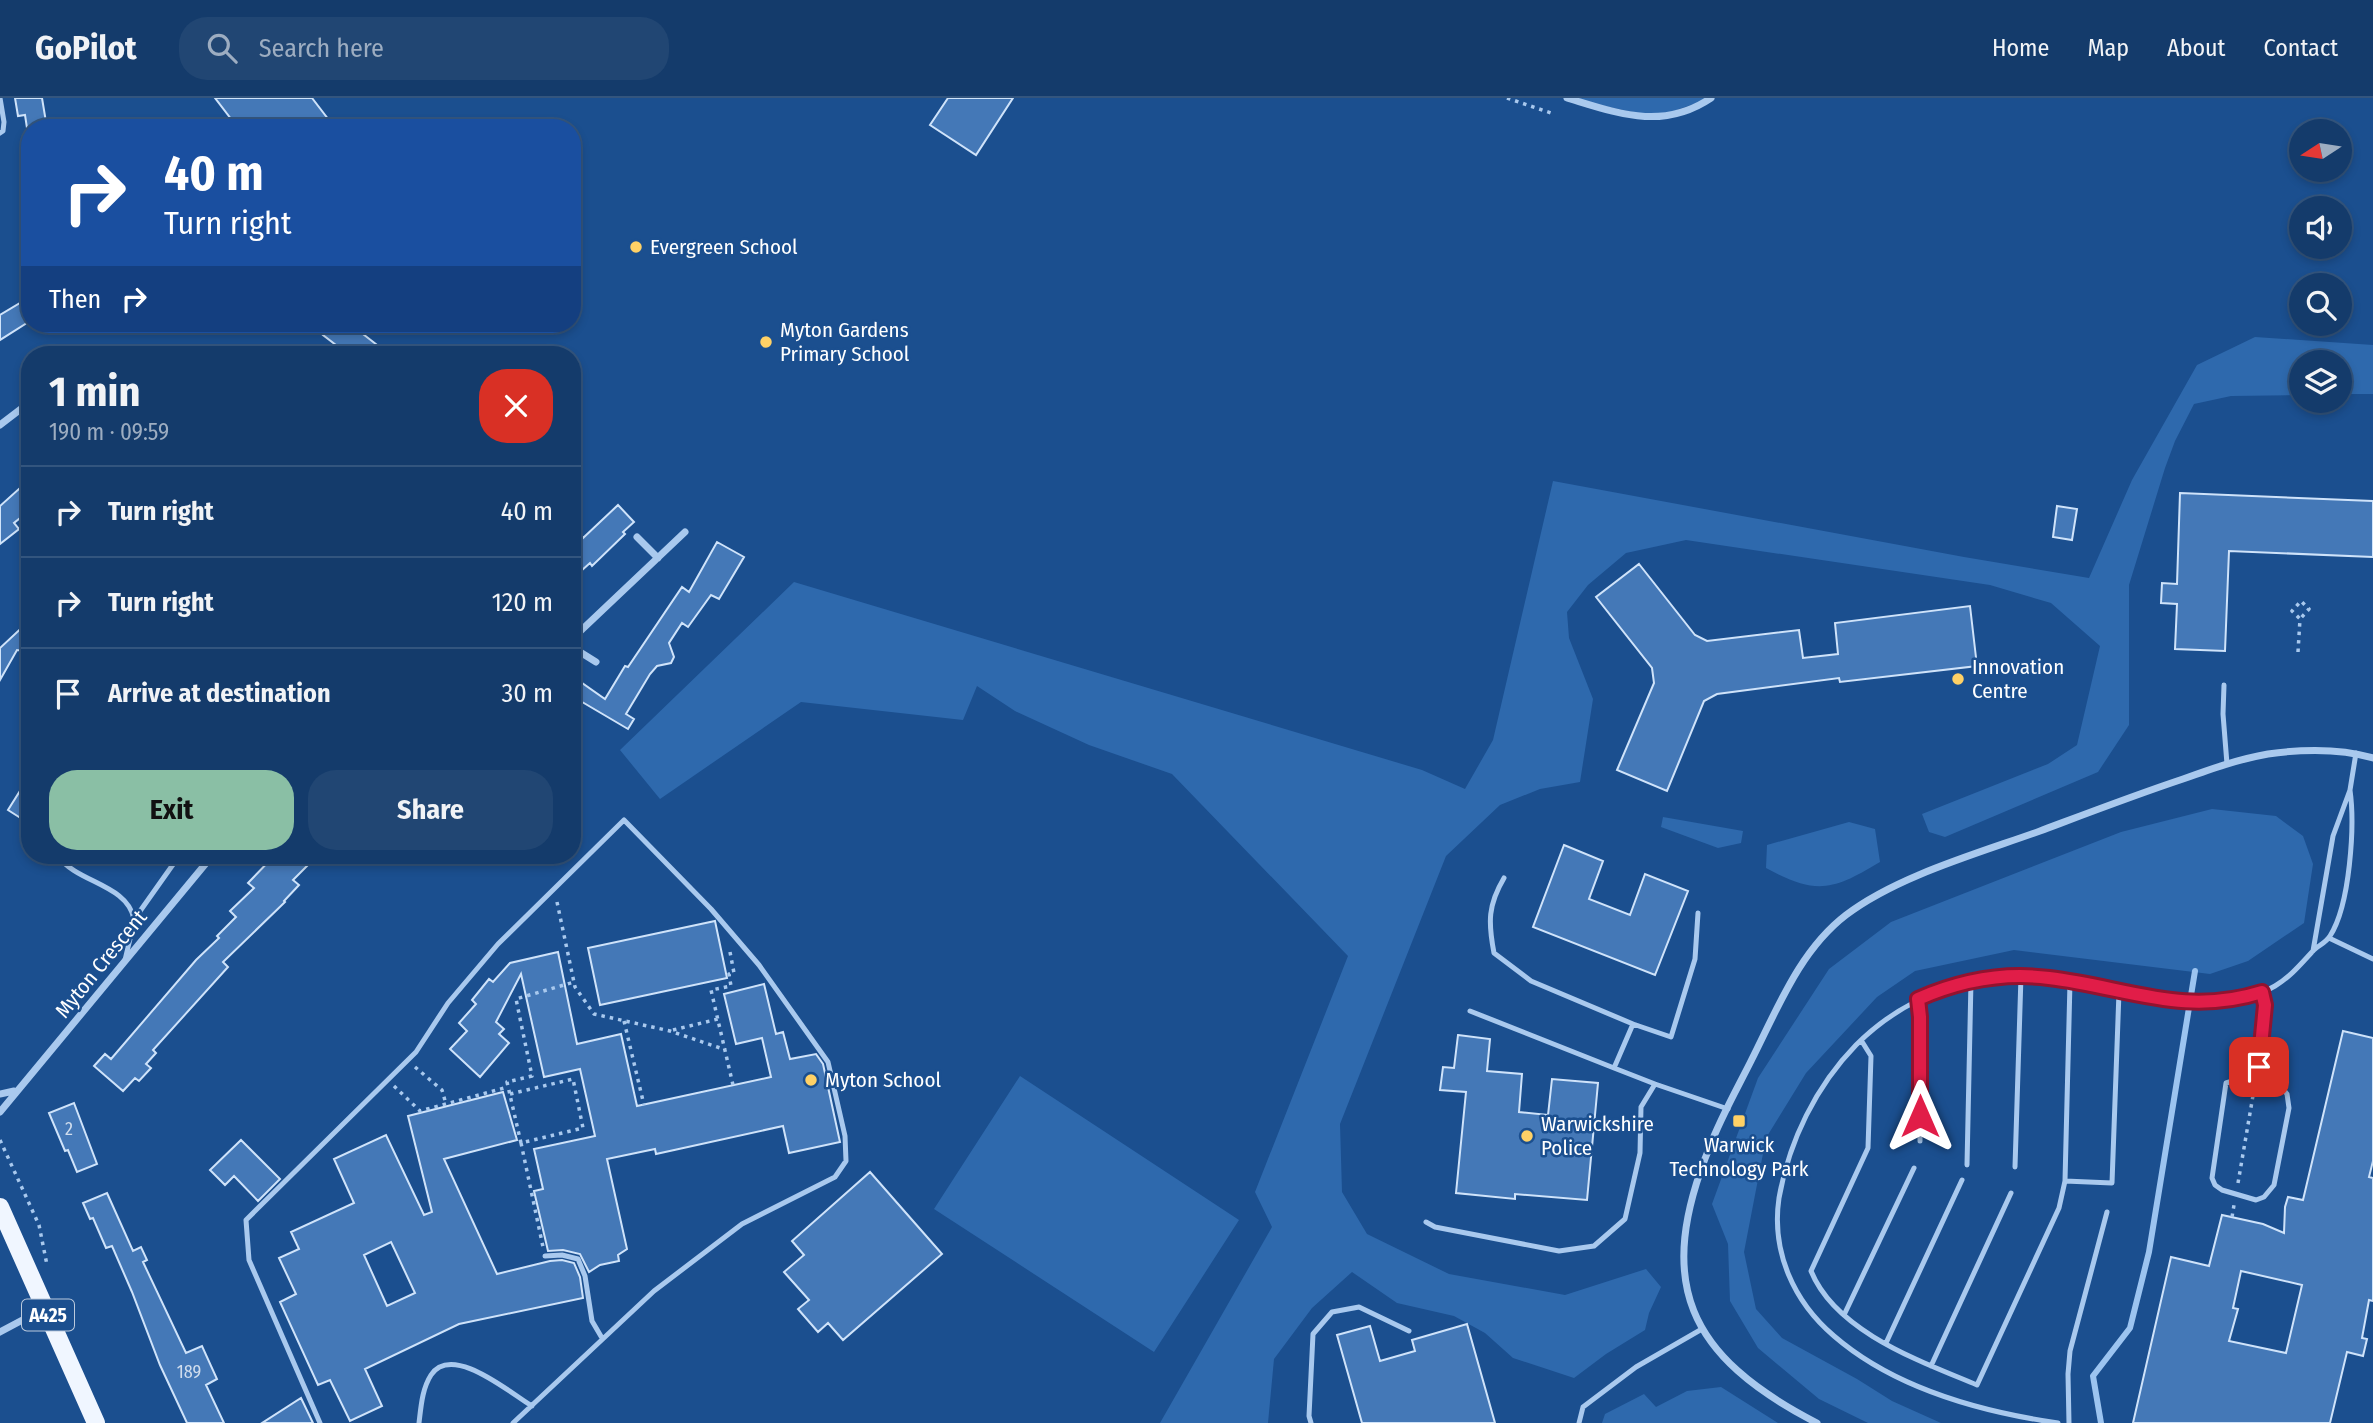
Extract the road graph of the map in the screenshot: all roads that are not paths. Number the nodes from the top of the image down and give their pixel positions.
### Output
1 (0, 98) edge
2 (1567, 98) edge
3 (1711, 98) edge
4 (0, 133) edge
5 (21, 409) edge
6 (0, 425) edge
7 (685, 532) dead end
8 (637, 537) dead end
9 (658, 558) junction
10 (581, 631) edge
11 (581, 653) edge
12 (596, 662) dead end
13 (2224, 685) dead end
14 (2356, 753) junction
15 (2373, 758) edge
16 (2227, 764) junction
17 (2350, 790) junction
18 (581, 862) edge
19 (64, 864) edge
20 (173, 864) edge
21 (205, 864) edge
22 (579, 864) edge
23 (1504, 878) dead end
24 (1698, 913) dead end
25 (134, 922) junction
26 (2329, 938) junction
27 (2313, 951) junction
28 (2373, 958) edge
29 (124, 963) junction
30 (2021, 976) junction
31 (1972, 981) junction
32 (2070, 982) junction
33 (2119, 992) junction
34 (2262, 992) junction
35 (1918, 999) junction
36 (1470, 1011) dead end
37 (1633, 1024) junction
38 (1861, 1040) junction
39 (2259, 1067) junction
40 (1614, 1068) junction
41 (1655, 1084) junction
42 (15, 1091) junction
43 (0, 1094) edge
44 (1728, 1109) junction
45 (0, 1112) edge
46 (1920, 1141) dead end
47 (1967, 1165) dead end
48 (2015, 1167) dead end
49 (1914, 1168) dead end
50 (1962, 1180) dead end
51 (2065, 1181) junction
52 (2011, 1193) dead end
53 (0, 1207) edge
54 (2107, 1212) dead end
55 (1426, 1222) dead end
56 (544, 1256) road end
57 (45, 1308) junction
58 (1844, 1315) junction
59 (1, 1329) edge
60 (1702, 1329) junction
61 (1409, 1331) dead end
62 (602, 1338) junction
63 (1886, 1343) junction
64 (1931, 1366) junction
65 (532, 1406) junction
66 (96, 1423) edge
67 (320, 1423) edge
68 (419, 1423) edge
69 (513, 1423) edge
70 (1311, 1423) edge
71 (1579, 1423) edge
72 (1817, 1423) edge
73 (2058, 1423) edge
74 (2069, 1423) edge

1 - 4 lane
2 - 3 street
5 - 6 street
7 - 9 street
8 - 9 street
9 - 10 street
11 - 12 street
13 - 16 lane
14 - 15 street
14 - 16 street
14 - 17 lane
16 - 44 street
17 - 26 lane
17 - 27 lane
18 - 62 lane
19 - 25 lane
20 - 25 lane
21 - 29 street, Myton Crescent
22 - 67 lane
23 - 37 lane
24 - 37 lane
25 - 29 lane
26 - 27 lane
26 - 28 lane
27 - 34 lane
29 - 42 street, Myton Crescent
30 - 31 lane
30 - 32 lane
30 - 48 lane
31 - 35 lane
31 - 47 lane
32 - 33 lane
32 - 51 lane
33 - 34 lane
33 - 51 lane
34 - 39 lane
35 - 38 lane
35 - 46 lane
36 - 40 lane
37 - 40 lane
38 - 58 lane
38 - 73 lane
39 - 39 lane
40 - 41 lane
41 - 44 lane
41 - 55 lane
42 - 43 street
42 - 45 street, Myton Crescent
44 - 60 street
49 - 58 lane
50 - 63 lane
51 - 64 lane
52 - 64 lane
53 - 57 main road, A425
54 - 74 lane
56 - 62 lane
57 - 59 street
57 - 66 main road, A425
58 - 63 lane
60 - 71 lane
60 - 72 street
61 - 70 lane
62 - 65 lane
63 - 64 lane
65 - 68 lane
65 - 69 lane

